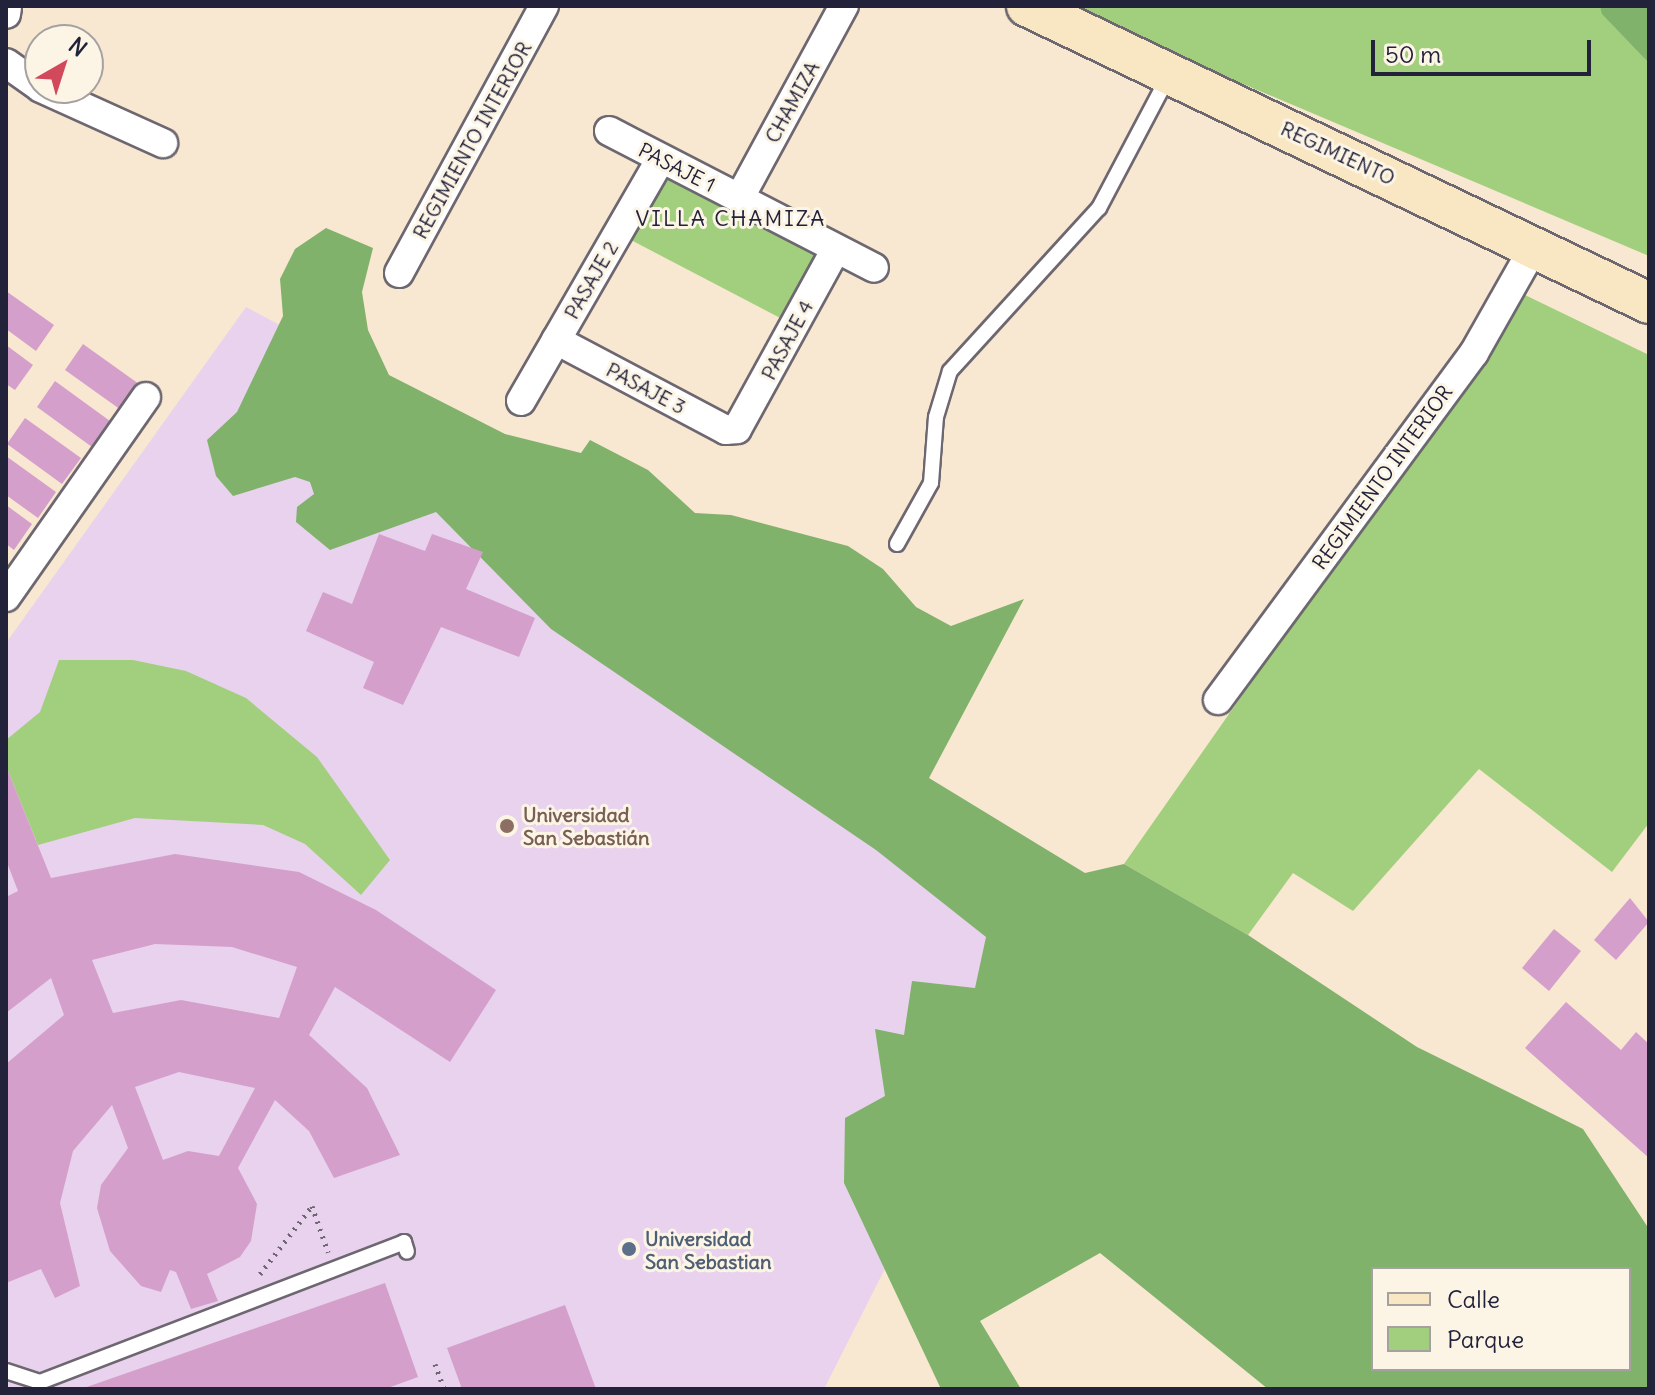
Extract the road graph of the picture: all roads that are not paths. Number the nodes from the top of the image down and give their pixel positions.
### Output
1 (544, 6) edge
2 (844, 6) edge
3 (1027, 6) edge
4 (7, 7) edge
5 (6, 14) edge
6 (6, 63) edge
7 (1170, 73) junction
8 (24, 76) edge
9 (76, 104) edge
10 (609, 131) dead end
11 (163, 143) dead end
12 (661, 159) junction
13 (739, 199) junction
14 (1534, 247) junction
15 (836, 249) junction
16 (874, 268) dead end
17 (399, 273) dead end
18 (1649, 303) edge
19 (556, 340) junction
20 (146, 397) dead end
21 (521, 401) dead end
22 (737, 429) joint
23 (897, 544) dead end
24 (6, 597) edge
25 (1218, 700) dead end
26 (407, 1252) dead end
27 (6, 1371) edge

1 - 17 street, REGIMIENTO INTERIOR
2 - 13 street, CHAMIZA
3 - 7 main road, REGIMIENTO
4 - 5 street
6 - 8 street
7 - 14 main road, REGIMIENTO
7 - 23 lane
9 - 11 street
10 - 12 street, PASAJE 1
12 - 13 street, PASAJE 1
12 - 19 street, PASAJE 2
13 - 15 street, PASAJE 1
14 - 18 main road, REGIMIENTO
14 - 25 street, REGIMIENTO INTERIOR
15 - 16 street, PASAJE 1
15 - 22 street, PASAJE 4
19 - 21 street, PASAJE 2
19 - 22 street, PASAJE 3
20 - 24 street
26 - 27 lane

